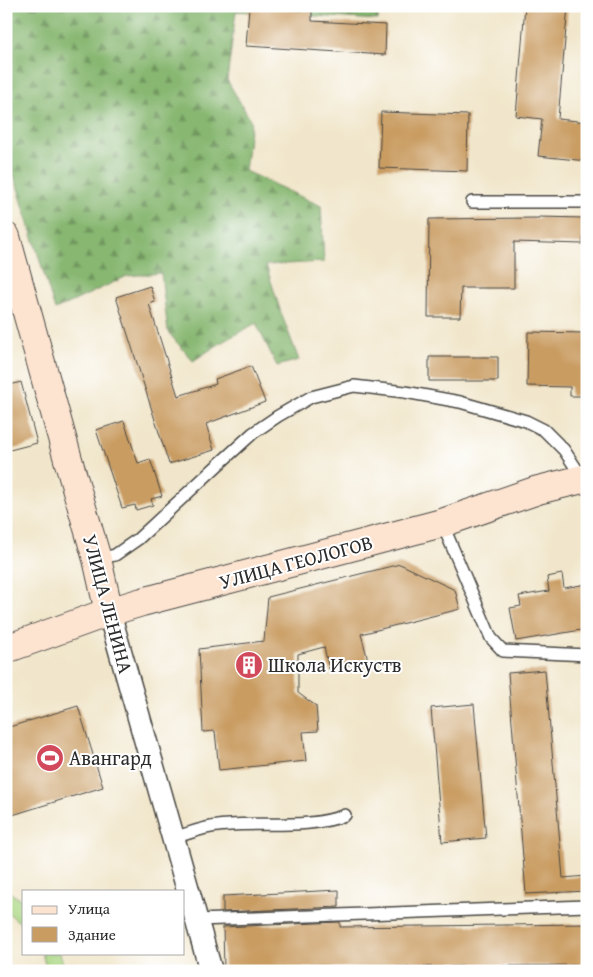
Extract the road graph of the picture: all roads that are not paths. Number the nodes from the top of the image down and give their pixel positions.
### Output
1 (472, 202) dead end
2 (587, 202) edge
3 (6, 238) edge
4 (585, 478) edge
5 (442, 523) junction
6 (97, 559) junction
7 (109, 612) junction
8 (6, 649) edge
9 (587, 655) edge
10 (345, 815) dead end
11 (173, 838) junction
12 (587, 906) edge
13 (196, 920) junction
14 (211, 971) edge

1 - 2 lane
3 - 6 street, УЛИЦА ЛЕНИНА
4 - 5 street, УЛИЦА ГЕОЛОГОВ
4 - 6 lane
5 - 7 street, УЛИЦА ГЕОЛОГОВ
5 - 9 lane
6 - 7 street, УЛИЦА ЛЕНИНА
7 - 8 street, УЛИЦА ГЕОЛОГОВ
7 - 11 street, УЛИЦА ЛЕНИНА
10 - 11 lane
11 - 13 street, УЛИЦА ЛЕНИНА
12 - 13 lane
13 - 14 street, УЛИЦА ЛЕНИНА

